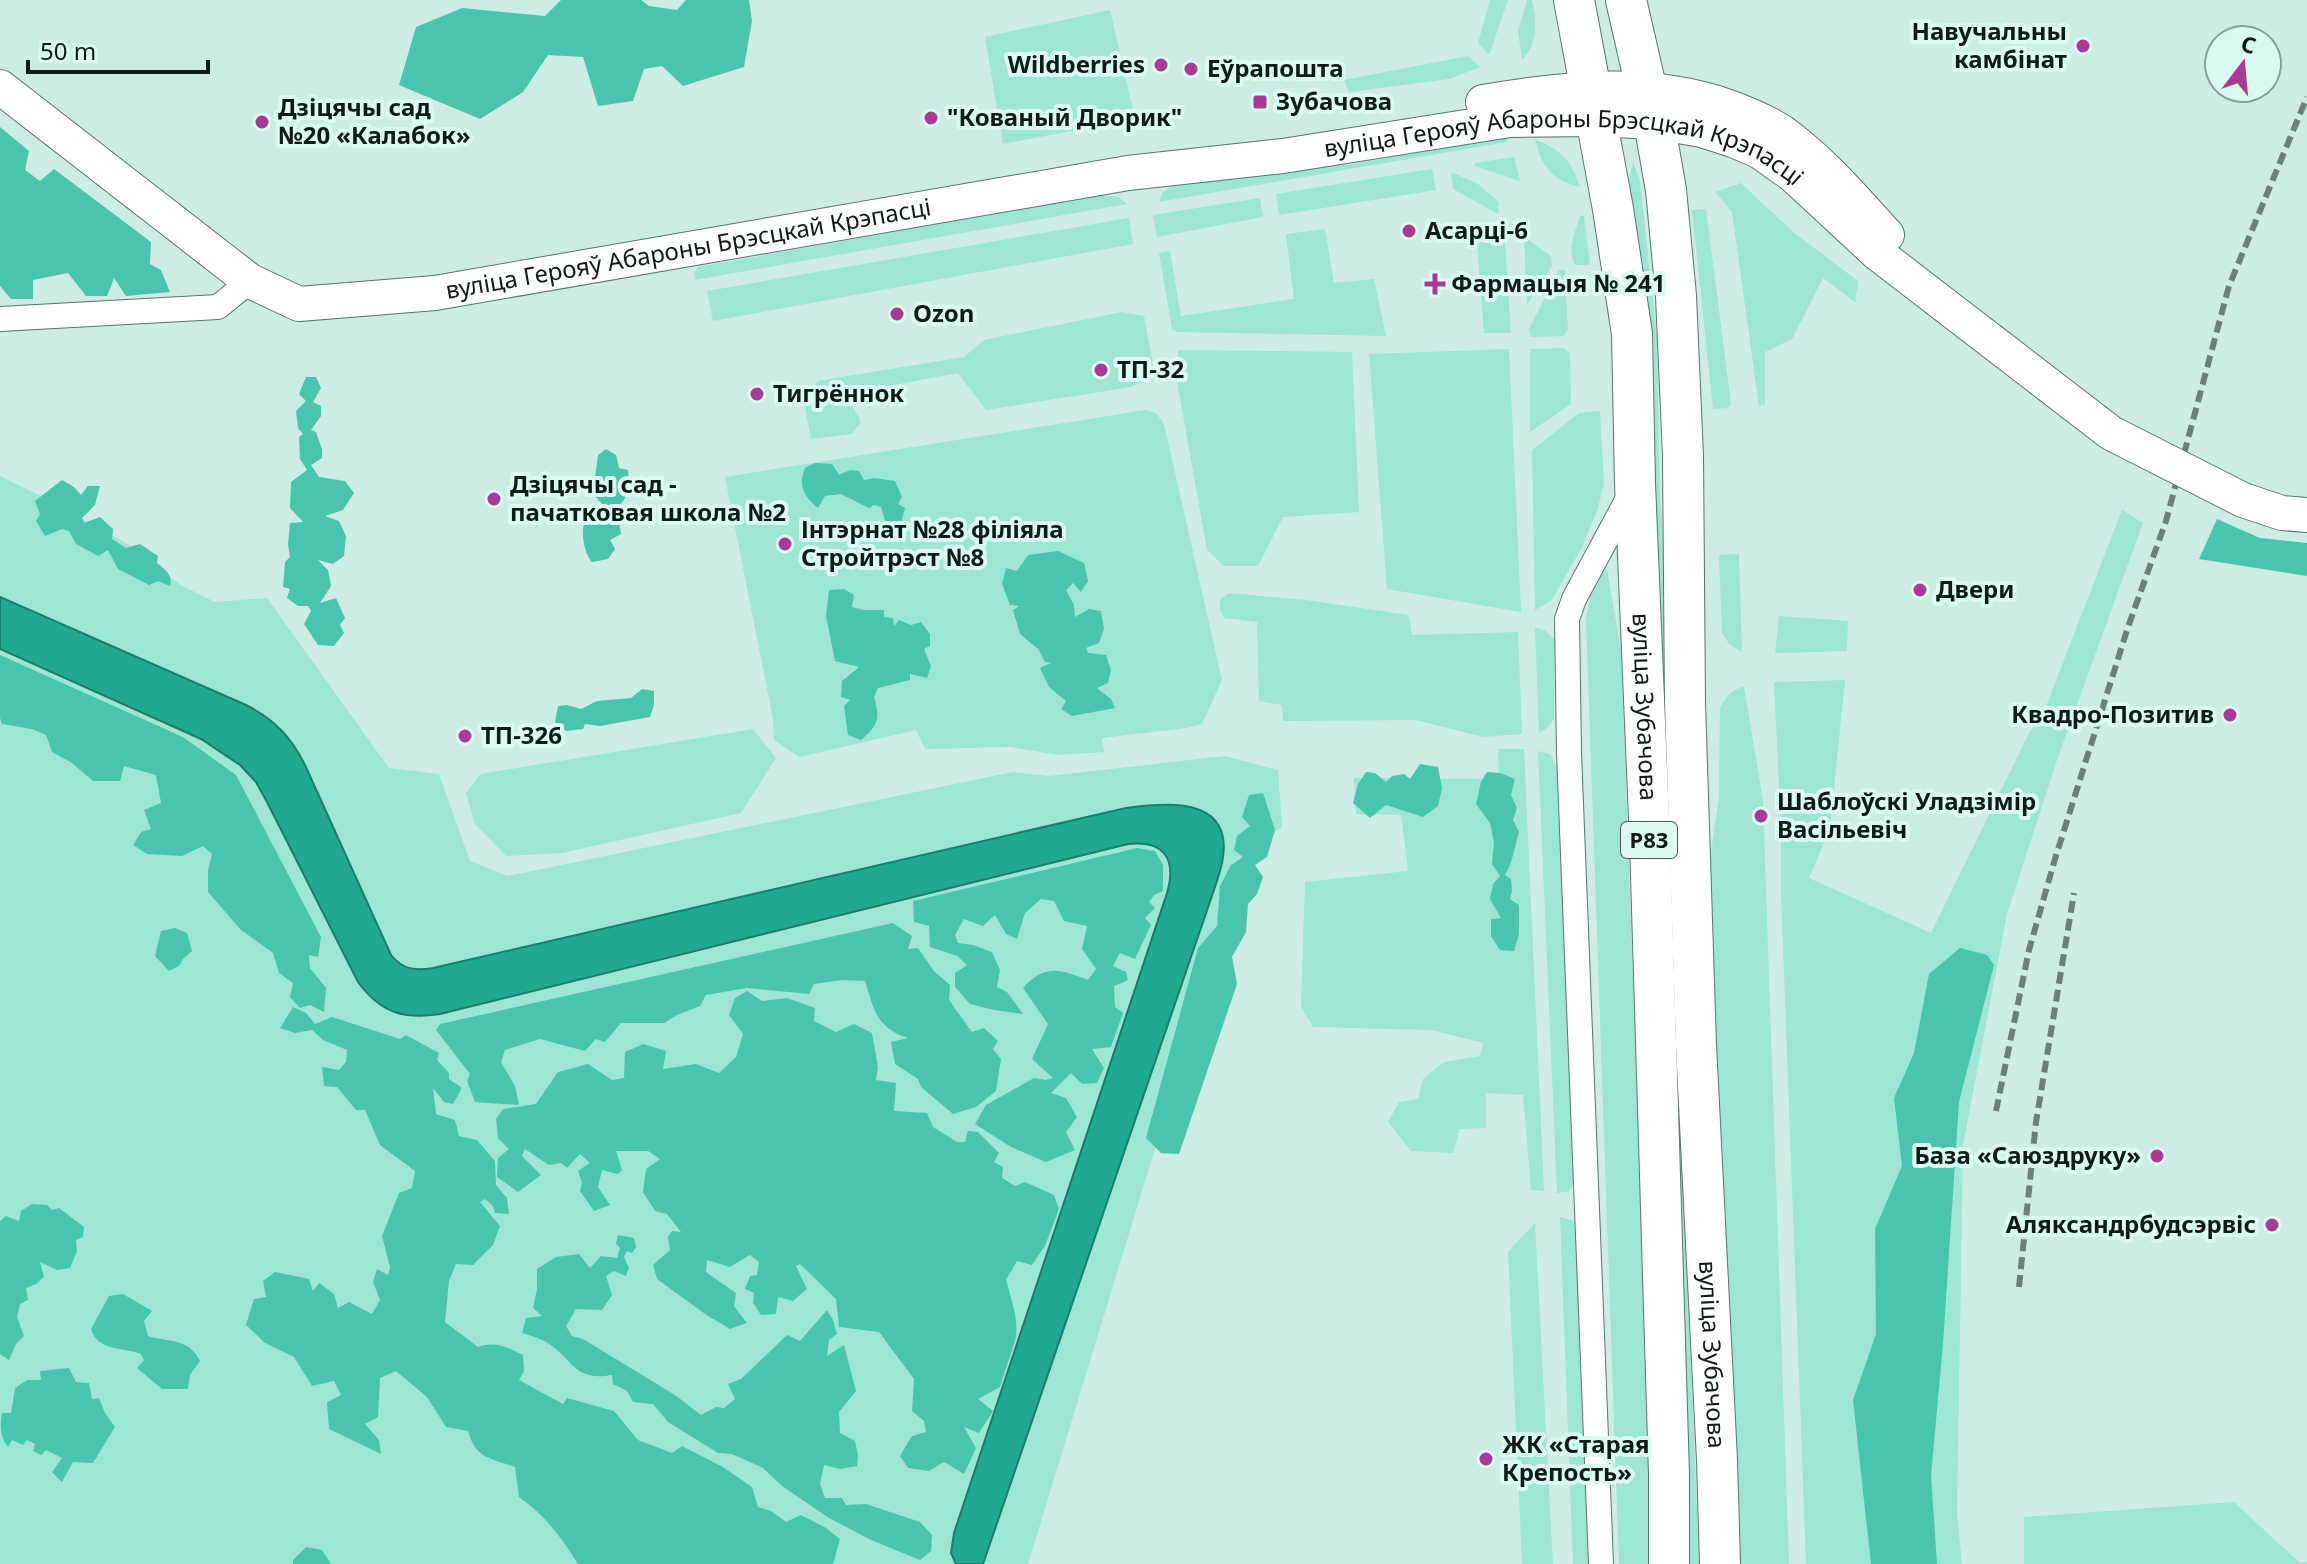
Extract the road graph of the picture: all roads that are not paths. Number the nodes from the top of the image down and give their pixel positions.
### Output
1 (1574, 0) edge
2 (1626, 0) edge
3 (0, 87) edge
4 (1594, 103) junction
5 (1650, 106) junction
6 (250, 281) junction
7 (0, 319) edge
8 (1635, 484) junction
9 (2307, 515) edge
10 (1601, 1564) edge
11 (1669, 1564) edge
12 (1720, 1564) edge

1 - 4 highway, вуліца Зубачова / Р83
2 - 5 highway, вуліца Зубачова / Р83
3 - 6 main road, вуліца Герояў Абароны Брэсцкай Крэпасці
4 - 5 main road, вуліца Герояў Абароны Брэсцкай Крэпасці
4 - 6 main road, вуліца Герояў Абароны Брэсцкай Крэпасці
4 - 8 highway, вуліца Зубачова / Р83
5 - 9 main road, вуліца Герояў Абароны Брэсцкай Крэпасці, bridge
5 - 12 highway, вуліца Зубачова / Р83
6 - 7 street
8 - 10 street
8 - 11 highway, вуліца Зубачова / Р83

